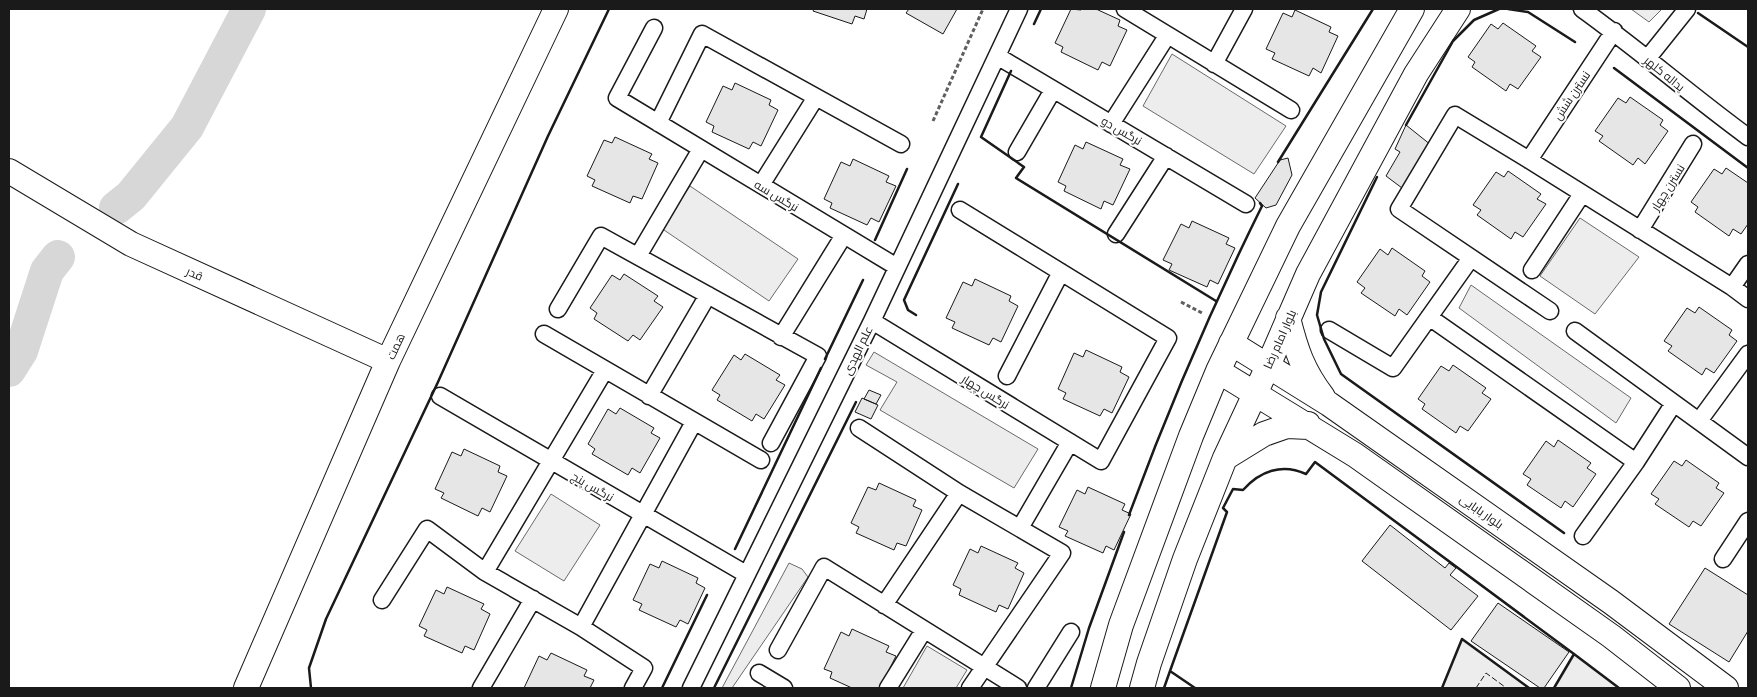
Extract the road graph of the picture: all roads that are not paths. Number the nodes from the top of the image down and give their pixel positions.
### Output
1 (556, 9) edge
2 (1019, 9) edge
3 (1125, 9) edge
4 (1244, 9) edge
5 (1412, 9) edge
6 (1458, 9) edge
7 (1582, 9) edge
8 (1688, 9) edge
9 (654, 28) dead end
10 (1614, 31) junction
11 (1167, 36) junction
12 (996, 56) junction
13 (1647, 59) junction
14 (1214, 64) junction
15 (1053, 90) junction
16 (816, 97) junction
17 (1291, 110) dead end
18 (658, 123) junction
19 (1111, 124) junction
20 (1747, 134) edge
21 (901, 144) dead end
22 (1693, 144) dead end
23 (701, 149) junction
24 (1017, 152) dead end
25 (1166, 156) junction
26 (1529, 160) junction
27 (9, 171) edge
28 (761, 185) junction
29 (1582, 194) junction
30 (1246, 204) dead end
31 (960, 210) dead end
32 (1640, 230) junction
33 (1116, 234) dead end
34 (844, 235) junction
35 (638, 256) junction
36 (1471, 258) junction
37 (1748, 264) edge
38 (897, 267) junction
39 (1532, 270) dead end
40 (1061, 272) junction
41 (1732, 287) junction
42 (708, 295) junction
43 (1748, 299) edge
44 (558, 309) dead end
45 (1550, 311) dead end
46 (1429, 317) junction
47 (1288, 318) junction
48 (872, 321) junction
49 (1329, 330) dead end
50 (1575, 331) dead end
51 (544, 334) dead end
52 (781, 337) junction
53 (1231, 343) junction
54 (1748, 354) edge
55 (388, 361) junction
56 (1268, 366) junction
57 (605, 370) junction
58 (1218, 371) junction
59 (1008, 376) dead end
60 (1254, 394) junction
61 (440, 396) dead end
62 (649, 396) junction
63 (1674, 403) junction
64 (1329, 404) junction
65 (694, 422) junction
66 (1699, 422) junction
67 (1309, 427) junction
68 (859, 428) dead end
69 (1070, 442) junction
70 (771, 444) dead end
71 (1748, 457) edge
72 (1225, 458) junction
73 (761, 460) dead end
74 (550, 461) junction
75 (1636, 462) junction
76 (959, 492) junction
77 (643, 515) junction
78 (1748, 521) edge
79 (1020, 528) junction
80 (1584, 536) dead end
81 (1723, 559) dead end
82 (485, 572) junction
83 (746, 574) junction
84 (533, 599) junction
85 (382, 600) dead end
86 (884, 605) junction
87 (581, 627) junction
88 (924, 630) junction
89 (1071, 632) dead end
90 (778, 650) dead end
91 (983, 667) junction
92 (759, 673) dead end
93 (252, 684) edge
94 (481, 688) edge
95 (633, 688) edge
96 (691, 688) edge
97 (784, 688) edge
98 (888, 688) edge
99 (970, 688) edge
100 (1018, 688) edge
101 (1036, 688) edge
102 (1103, 688) edge
103 (1142, 688) edge
104 (1678, 688) edge
105 (1726, 688) edge

1 - 55 street, همت
2 - 12 street, علم الهدی
3 - 11 street
4 - 14 street
5 - 53 street
6 - 47 street, بلوار امام رضا
7 - 10 street, یداله کلهر
8 - 13 street
9 - 18 street, نرگس سه
10 - 13 street, یداله کلهر
10 - 26 street, نسترن شش
11 - 14 street
11 - 19 street
12 - 15 street, نرگس دو
12 - 38 street, علم الهدی
13 - 20 street, یداله کلهر
14 - 17 street
15 - 19 street, نرگس دو
15 - 24 street
16 - 18 street
16 - 21 street
16 - 28 street
18 - 23 street, نرگس سه
19 - 25 street, نرگس دو
22 - 32 street, نسترن چهار
23 - 28 street, نرگس سه
23 - 35 street
25 - 30 street, نرگس دو
25 - 33 street
26 - 29 street
26 - 36 street
27 - 55 street, قدر
28 - 34 street, نرگس سه
29 - 32 street
29 - 39 street
31 - 40 street
32 - 41 street
34 - 38 street, نرگس سه
34 - 52 street
35 - 42 street
35 - 44 street
36 - 45 street
36 - 46 street
37 - 41 street
38 - 48 street, علم الهدی
40 - 59 street
40 - 69 street, نرگس چهار
41 - 43 street
42 - 52 street
42 - 62 street
46 - 49 street
46 - 75 street
47 - 56 street, بلوار امام رضا
47 - 64 street
48 - 69 street, نرگس چهار
48 - 83 street, علم الهدی
50 - 63 street
51 - 57 street
52 - 70 street
53 - 56 street, بلوار بابایی
53 - 58 street
54 - 66 street
55 - 93 street, همت
56 - 60 street, بلوار امام رضا
56 - 64 street, بلوار بابایی
57 - 62 street
57 - 74 street
58 - 60 street
58 - 102 street
60 - 67 street
60 - 72 street, بلوار امام رضا
61 - 74 street, نرگس پنج
62 - 65 street
63 - 66 street
63 - 75 street
64 - 67 street
64 - 105 street, بلوار بابایی
65 - 73 street
65 - 77 street
66 - 71 street
67 - 72 street
67 - 104 street
68 - 76 street
69 - 79 street
72 - 103 street, بلوار امام رضا
74 - 77 street, نرگس پنج
74 - 82 street
75 - 80 street
76 - 79 street
76 - 86 street
77 - 83 street, نرگس پنج
77 - 87 street
78 - 81 street
79 - 91 street
82 - 84 street
82 - 85 street
83 - 96 street, علم الهدی
84 - 87 street
84 - 94 street
86 - 88 street
86 - 90 street
87 - 95 street
88 - 91 street
88 - 98 street
89 - 101 street
91 - 99 street
91 - 100 street
92 - 97 street

